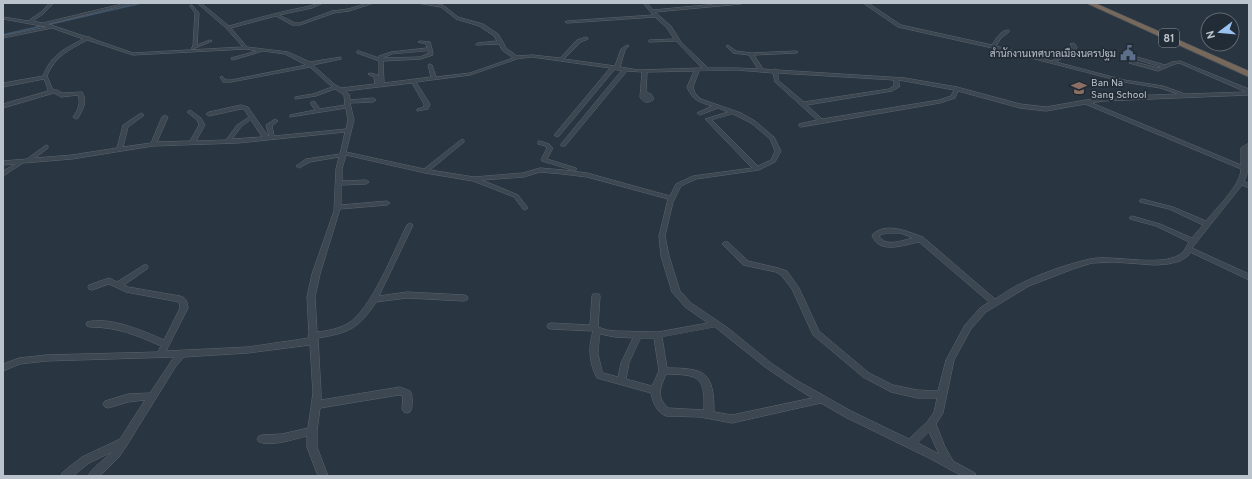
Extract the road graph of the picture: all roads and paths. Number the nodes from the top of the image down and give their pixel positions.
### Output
1 (52, 3) edge
2 (131, 3) edge
3 (199, 3) edge
4 (321, 3) edge
5 (372, 3) edge
6 (419, 3) edge
7 (645, 3) edge
8 (741, 3) edge
9 (865, 3) edge
10 (1089, 3) edge
11 (1103, 3) edge
12 (442, 4) edge
13 (192, 6) dead end
14 (651, 11) junction
15 (276, 15) junction
16 (656, 16) junction
17 (3, 18) edge
18 (30, 21) junction
19 (567, 22) dead end
20 (48, 25) junction
21 (228, 27) junction
22 (1007, 31) dead end
23 (3, 37) edge
24 (88, 38) junction
25 (586, 38) dead end
26 (677, 40) junction
27 (210, 41) dead end
28 (650, 41) dead end
29 (420, 42) dead end
30 (501, 43) junction
31 (478, 44) dead end
32 (1072, 44) dead end
33 (627, 46) dead end
34 (728, 46) dead end
35 (994, 47) junction
36 (246, 48) junction
37 (192, 49) junction
38 (430, 49) junction
39 (268, 50) junction
40 (359, 52) dead end
41 (796, 52) dead end
42 (751, 54) junction
43 (515, 57) junction
44 (338, 58) dead end
45 (233, 59) dead end
46 (380, 60) junction
47 (561, 60) junction
48 (1053, 62) junction
49 (310, 65) junction
50 (430, 65) dead end
51 (1249, 66) edge
52 (1166, 67) junction
53 (615, 68) junction
54 (706, 69) junction
55 (625, 70) junction
56 (697, 70) junction
57 (761, 70) junction
58 (775, 70) junction
59 (645, 71) junction
60 (370, 74) dead end
61 (1249, 74) edge
62 (45, 76) junction
63 (222, 77) dead end
64 (434, 78) junction
65 (897, 78) junction
66 (414, 83) junction
67 (3, 85) edge
68 (380, 85) junction
69 (339, 88) junction
70 (957, 89) junction
71 (50, 92) junction
72 (1249, 92) edge
73 (643, 93) dead end
74 (1184, 95) junction
75 (297, 98) dead end
76 (373, 100) dead end
77 (1085, 101) junction
78 (313, 103) dead end
79 (349, 104) junction
80 (803, 104) junction
81 (3, 106) edge
82 (716, 107) junction
83 (318, 110) junction
84 (419, 110) dead end
85 (190, 112) dead end
86 (734, 112) junction
87 (700, 113) dead end
88 (209, 114) dead end
89 (141, 115) dead end
90 (292, 116) dead end
91 (76, 117) dead end
92 (165, 117) dead end
93 (252, 117) junction
94 (275, 121) dead end
95 (821, 121) junction
96 (800, 125) dead end
97 (349, 130) junction
98 (557, 135) dead end
99 (269, 138) junction
100 (228, 141) junction
101 (462, 141) dead end
102 (192, 142) junction
103 (540, 143) dead end
104 (153, 144) junction
105 (563, 145) dead end
106 (1249, 145) edge
107 (46, 147) dead end
108 (119, 150) junction
109 (343, 154) junction
110 (25, 162) junction
111 (3, 163) edge
112 (299, 166) dead end
113 (1244, 168) junction
114 (757, 169) junction
115 (425, 171) junction
116 (578, 173) junction
117 (3, 174) edge
118 (474, 179) junction
119 (366, 182) dead end
120 (1240, 182) junction
121 (338, 183) junction
122 (1249, 186) edge
123 (671, 198) junction
124 (1142, 201) dead end
125 (387, 203) dead end
126 (337, 207) junction
127 (525, 208) dead end
128 (1132, 218) dead end
129 (1207, 224) junction
130 (410, 225) dead end
131 (921, 239) junction
132 (1193, 241) junction
133 (726, 244) dead end
134 (1189, 249) junction
135 (144, 267) dead end
136 (1249, 277) edge
137 (118, 285) junction
138 (92, 287) dead end
139 (596, 296) dead end
140 (464, 298) dead end
141 (373, 300) junction
142 (994, 303) junction
143 (90, 324) dead end
144 (716, 324) junction
145 (551, 326) dead end
146 (595, 329) junction
147 (639, 334) junction
148 (658, 335) junction
149 (312, 339) junction
150 (165, 344) junction
151 (161, 353) junction
152 (183, 353) junction
153 (3, 368) edge
154 (663, 371) junction
155 (621, 382) junction
156 (655, 390) junction
157 (942, 395) junction
158 (153, 396) junction
159 (822, 399) junction
160 (108, 404) dead end
161 (315, 405) junction
162 (407, 409) dead end
163 (709, 414) junction
164 (932, 424) junction
165 (312, 431) junction
166 (262, 439) dead end
167 (124, 442) junction
168 (910, 445) junction
169 (950, 465) junction
170 (66, 476) edge
171 (93, 476) edge
172 (323, 476) edge
173 (971, 476) edge

1 - 18 street
2 - 20 street
3 - 21 street
4 - 15 street
5 - 15 street
6 - 12 street
7 - 14 street
8 - 14 street
9 - 35 street
10 - 61 highway, 81
11 - 51 highway, 81
12 - 30 street
13 - 37 street
14 - 16 street
15 - 21 street
16 - 19 street
16 - 26 street
17 - 18 street
18 - 20 street
20 - 23 street
20 - 24 street
21 - 36 street
22 - 35 street
24 - 37 street
24 - 62 street
25 - 47 street
26 - 28 street
26 - 54 street
27 - 37 street
29 - 38 street
30 - 31 street
30 - 43 street
32 - 48 street
33 - 53 street
34 - 42 street
35 - 48 street
36 - 37 street
36 - 39 street
38 - 46 street
38 - 46 street
39 - 45 street
39 - 49 street
40 - 46 street
41 - 42 street
42 - 57 street
43 - 47 street
43 - 64 street
44 - 49 street
46 - 68 street
47 - 53 street
48 - 74 street
49 - 63 street
49 - 69 street
50 - 64 street
52 - 52 street
52 - 72 street
53 - 55 street
53 - 98 street
54 - 56 street
54 - 57 street
55 - 59 street
55 - 105 street
56 - 59 street
56 - 82 street
57 - 58 street
58 - 65 street
58 - 80 street
59 - 73 street
60 - 68 street
62 - 67 street
62 - 71 street
64 - 66 street
65 - 70 street
65 - 80 street
66 - 68 street
66 - 84 street
68 - 69 street
69 - 75 street
69 - 79 street
70 - 77 street
70 - 95 street
71 - 81 street
71 - 91 street
72 - 74 street
74 - 77 street
76 - 79 street
77 - 113 street
78 - 83 street
79 - 83 street
79 - 97 street
80 - 95 street
82 - 86 street
82 - 87 street
83 - 90 street
85 - 102 street
86 - 114 street
86 - 114 street
88 - 93 street
89 - 108 street
92 - 104 street
93 - 99 street
93 - 100 street
94 - 99 street
95 - 96 street
97 - 99 street
97 - 109 street
99 - 100 street
100 - 102 street
101 - 115 street
102 - 104 street
103 - 116 street
104 - 108 street
106 - 113 street
107 - 110 street
108 - 110 street
109 - 112 street
109 - 115 street
109 - 121 street
110 - 111 street
110 - 117 street
113 - 120 street
114 - 123 street
115 - 118 street
116 - 118 street
116 - 123 street
118 - 127 street
119 - 121 street
120 - 122 street
120 - 129 street
121 - 126 street
123 - 144 street
124 - 129 street
125 - 126 street
126 - 149 street
128 - 132 street
129 - 132 street
130 - 141 street
131 - 131 street
131 - 142 street
132 - 134 street
133 - 157 street
134 - 136 street
134 - 142 street
135 - 137 street
137 - 138 street
137 - 150 street
139 - 146 street
140 - 141 street
141 - 149 street
142 - 157 street
143 - 150 street
144 - 148 street
144 - 159 street
145 - 146 street
146 - 147 street
146 - 155 street
147 - 148 street
147 - 155 street
148 - 154 street
149 - 152 street
149 - 161 street
150 - 151 street
151 - 152 street
151 - 153 street
152 - 158 street
154 - 156 street
154 - 163 street
155 - 156 street
156 - 163 street
157 - 164 street
158 - 160 street
158 - 167 street
159 - 163 street
159 - 168 street
161 - 162 street
161 - 165 street
164 - 168 street
164 - 169 street
165 - 166 street
165 - 172 street
167 - 170 street
167 - 171 street
168 - 169 street
169 - 173 street

